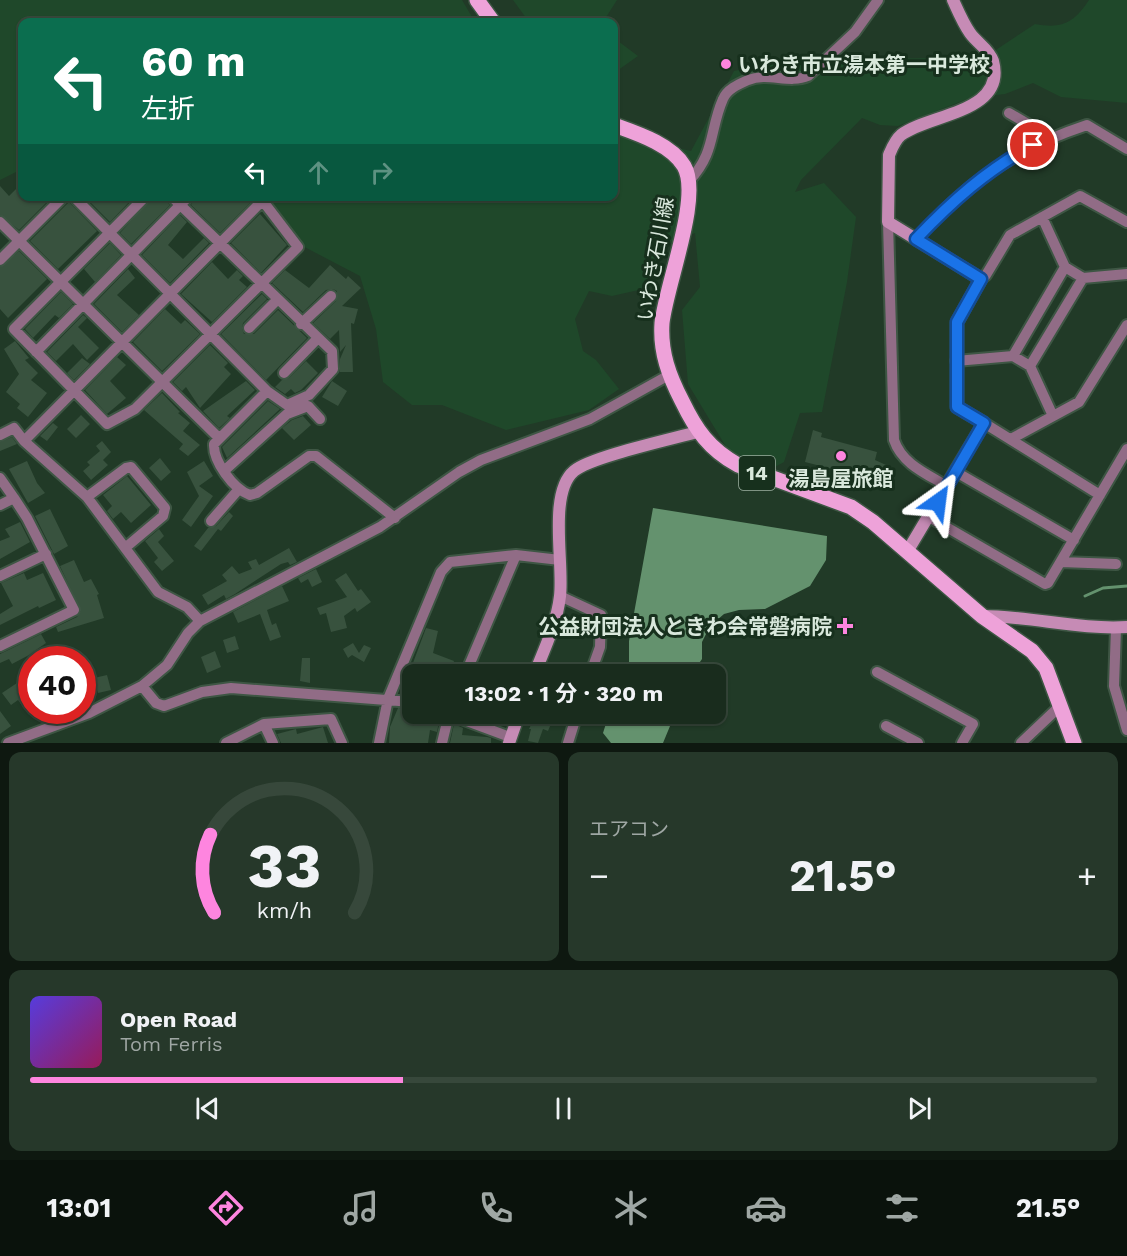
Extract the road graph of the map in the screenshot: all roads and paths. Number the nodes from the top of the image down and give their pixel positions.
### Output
1 (477, 0) edge
2 (878, 0) edge
3 (953, 0) edge
4 (490, 18) edge
5 (1009, 113) dead end
6 (618, 127) edge
7 (1050, 137) junction
8 (1127, 149) edge
9 (689, 181) junction
10 (59, 201) edge
11 (78, 201) edge
12 (141, 201) edge
13 (176, 201) edge
14 (184, 201) edge
15 (258, 201) edge
16 (262, 201) edge
17 (180, 205) junction
18 (1042, 217) junction
19 (0, 222) edge
20 (888, 222) junction
21 (1127, 222) edge
22 (110, 233) junction
23 (916, 239) junction
24 (19, 241) junction
25 (220, 244) junction
26 (131, 255) junction
27 (0, 260) edge
28 (1065, 267) junction
29 (1127, 274) edge
30 (1083, 278) junction
31 (981, 279) junction
32 (61, 282) junction
33 (260, 284) junction
34 (170, 294) junction
35 (331, 296) dead end
36 (277, 300) junction
37 (83, 304) junction
38 (301, 324) junction
39 (1127, 325) edge
40 (249, 328) dead end
41 (210, 334) junction
42 (318, 338) junction
43 (122, 342) junction
44 (36, 352) junction
45 (1013, 356) junction
46 (956, 361) junction
47 (1030, 366) junction
48 (284, 373) dead end
49 (669, 375) junction
50 (162, 382) junction
51 (74, 390) junction
52 (267, 391) junction
53 (1053, 416) junction
54 (320, 419) dead end
55 (984, 423) junction
56 (697, 432) junction
57 (0, 435) edge
58 (218, 437) junction
59 (1011, 439) junction
60 (24, 441) junction
61 (1127, 449) edge
62 (225, 470) junction
63 (956, 472) junction
64 (0, 478) edge
65 (947, 486) junction
66 (239, 489) junction
67 (1100, 495) junction
68 (87, 497) junction
69 (14, 498) junction
70 (0, 505) edge
71 (929, 517) junction
72 (395, 518) junction
73 (211, 521) dead end
74 (1074, 540) junction
75 (125, 548) junction
76 (907, 552) junction
77 (46, 554) junction
78 (516, 555) junction
79 (560, 560) junction
80 (1061, 562) junction
81 (1116, 564) dead end
82 (0, 576) edge
83 (560, 596) junction
84 (982, 616) junction
85 (200, 621) junction
86 (1121, 627) edge
87 (0, 646) edge
88 (470, 664) edge
89 (538, 664) edge
90 (594, 664) edge
91 (877, 672) dead end
92 (142, 686) junction
93 (388, 699) junction
94 (402, 701) edge
95 (1059, 707) junction
96 (264, 724) junction
97 (447, 724) edge
98 (472, 724) edge
99 (516, 724) edge
100 (574, 724) edge
101 (886, 726) dead end
102 (1127, 730) edge
103 (510, 740) edge
104 (8, 743) edge
105 (226, 743) edge
106 (273, 743) edge
107 (342, 743) edge
108 (379, 743) edge
109 (442, 743) edge
110 (568, 743) edge
111 (918, 743) edge
112 (962, 743) edge
113 (1022, 743) edge
114 (1074, 743) edge

1 - 4 main road
2 - 9 street
3 - 20 street
5 - 7 street
6 - 9 main road, いわき石川線
7 - 8 street
7 - 23 street
9 - 49 main road, いわき石川線 / 14
10 - 24 street
11 - 22 street
12 - 22 street
13 - 17 street
14 - 17 street
15 - 25 street
16 - 33 street
17 - 25 street
17 - 26 street
18 - 21 street
18 - 28 street
18 - 31 street
19 - 24 street
20 - 23 street
20 - 65 street
22 - 26 street
22 - 32 street
23 - 31 street
24 - 27 street
24 - 32 street
25 - 33 street
25 - 34 street
26 - 34 street
26 - 37 street
28 - 30 street
28 - 45 street
29 - 30 street
30 - 47 street
31 - 46 street
32 - 37 street
32 - 44 street
33 - 36 street
33 - 41 street
34 - 41 street
34 - 43 street
35 - 38 street
36 - 38 street
36 - 40 street
37 - 43 street
37 - 44 street
38 - 42 street
39 - 53 street
41 - 50 street
41 - 52 street
42 - 48 street
42 - 52 street
43 - 50 street
43 - 51 street
44 - 51 street
45 - 46 street
45 - 47 street
46 - 55 street
47 - 53 street
49 - 56 main road, いわき石川線 / 14
49 - 72 street
50 - 51 street
50 - 58 street
51 - 60 street
52 - 58 street
53 - 59 street
54 - 62 street
55 - 59 street
55 - 63 street
56 - 76 main road, いわき石川線 / 14
56 - 79 street
57 - 60 street
58 - 62 street
59 - 67 street
60 - 68 street
61 - 67 street
62 - 66 street
63 - 65 street
63 - 74 street
64 - 69 street
65 - 71 street
66 - 72 street
66 - 73 street
67 - 74 street
68 - 75 street
68 - 75 street
69 - 70 street
69 - 77 street
71 - 76 street
71 - 80 street
72 - 85 street
74 - 80 street
75 - 85 street
76 - 84 main road, いわき石川線 / 14
77 - 82 street
77 - 87 street
78 - 79 street
78 - 88 street
78 - 93 street
79 - 83 street
80 - 81 street
83 - 89 street
83 - 90 street
84 - 86 street
84 - 95 main road, いわき石川線 / 14
85 - 92 street
86 - 102 street
91 - 112 street
92 - 93 street
92 - 104 street
93 - 94 street
93 - 108 street
95 - 113 street
95 - 114 main road, いわき石川線 / 14
96 - 105 street
96 - 106 street
96 - 107 street
97 - 109 street
98 - 103 street
99 - 103 street
100 - 110 street
101 - 111 street

